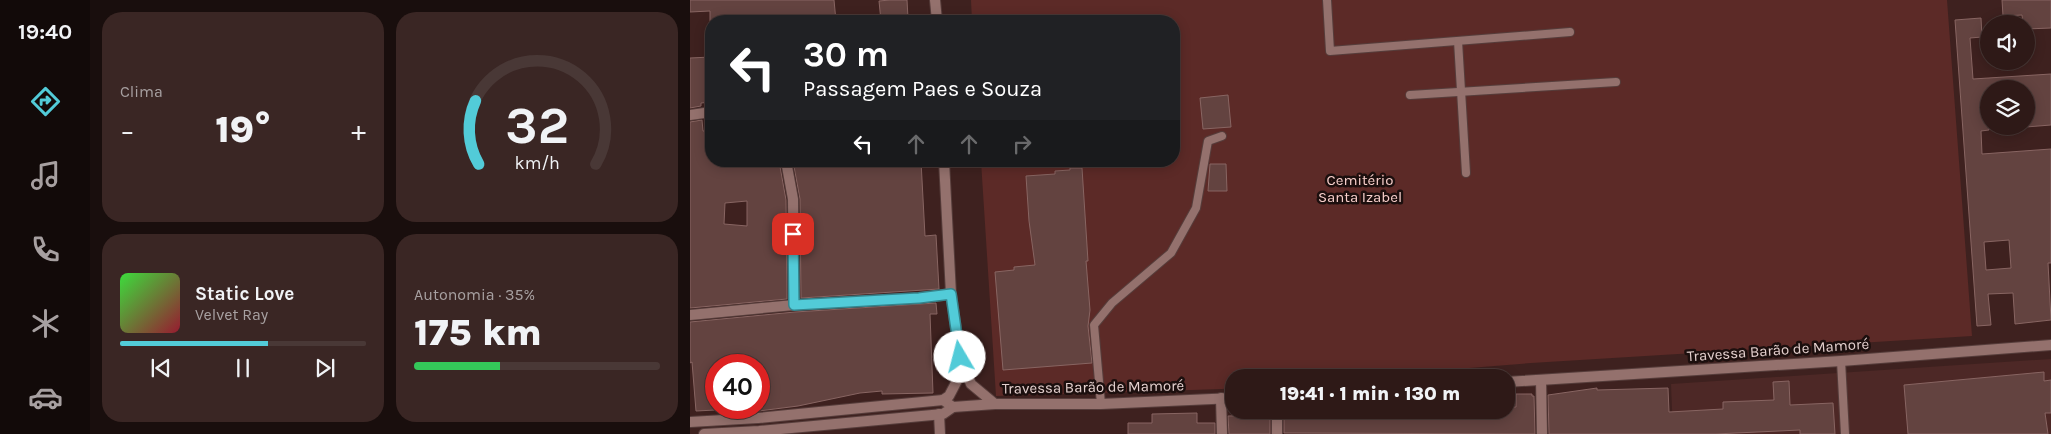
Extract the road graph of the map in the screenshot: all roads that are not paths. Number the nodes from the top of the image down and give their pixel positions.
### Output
1 (936, 0) edge
2 (1327, 0) edge
3 (937, 15) edge
4 (1570, 32) dead end
5 (1458, 41) junction
6 (1616, 82) dead end
7 (1461, 93) junction
8 (1410, 95) dead end
9 (705, 113) edge
10 (690, 115) edge
11 (1222, 136) dead end
12 (787, 167) edge
13 (944, 167) edge
14 (1466, 173) dead end
15 (951, 294) junction
16 (794, 305) junction
17 (690, 314) edge
18 (2051, 345) edge
19 (960, 357) junction
20 (1841, 361) junction
21 (1540, 380) junction
22 (1515, 381) edge
23 (1221, 398) junction
24 (1225, 398) edge
25 (943, 400) junction
26 (995, 404) junction
27 (1100, 404) junction
28 (953, 407) junction
29 (939, 414) junction
30 (770, 417) edge
31 (741, 419) edge
32 (758, 419) edge
33 (1277, 419) edge
34 (690, 422) edge
35 (759, 433) edge
36 (704, 434) edge
37 (940, 434) edge
38 (1222, 434) edge
39 (1277, 434) edge
40 (1542, 434) edge
41 (1845, 434) edge

1 - 3 street
2 - 5 lane
4 - 5 lane
5 - 7 lane
6 - 7 lane
7 - 8 lane
7 - 14 lane
9 - 10 street
11 - 27 lane
12 - 16 street
13 - 15 street
15 - 16 street
15 - 19 street
16 - 17 street
18 - 20 street, Travessa Barão de Mamoré
19 - 25 street
19 - 26 street
20 - 21 street, Travessa Barão de Mamoré
20 - 41 lane
21 - 22 street, Travessa Barão de Mamoré
21 - 40 street
23 - 24 street, Travessa Barão de Mamoré
23 - 27 street, Travessa Barão de Mamoré
23 - 38 street
25 - 28 street
25 - 30 street
26 - 27 street, Travessa Barão de Mamoré
26 - 28 street, Travessa Barão de Mamoré
28 - 29 street, Travessa Barão de Mamoré
29 - 35 street, Travessa Barão de Mamoré
29 - 37 street
31 - 34 street
32 - 35 street
33 - 39 street
35 - 36 street, Travessa Barão de Mamoré

